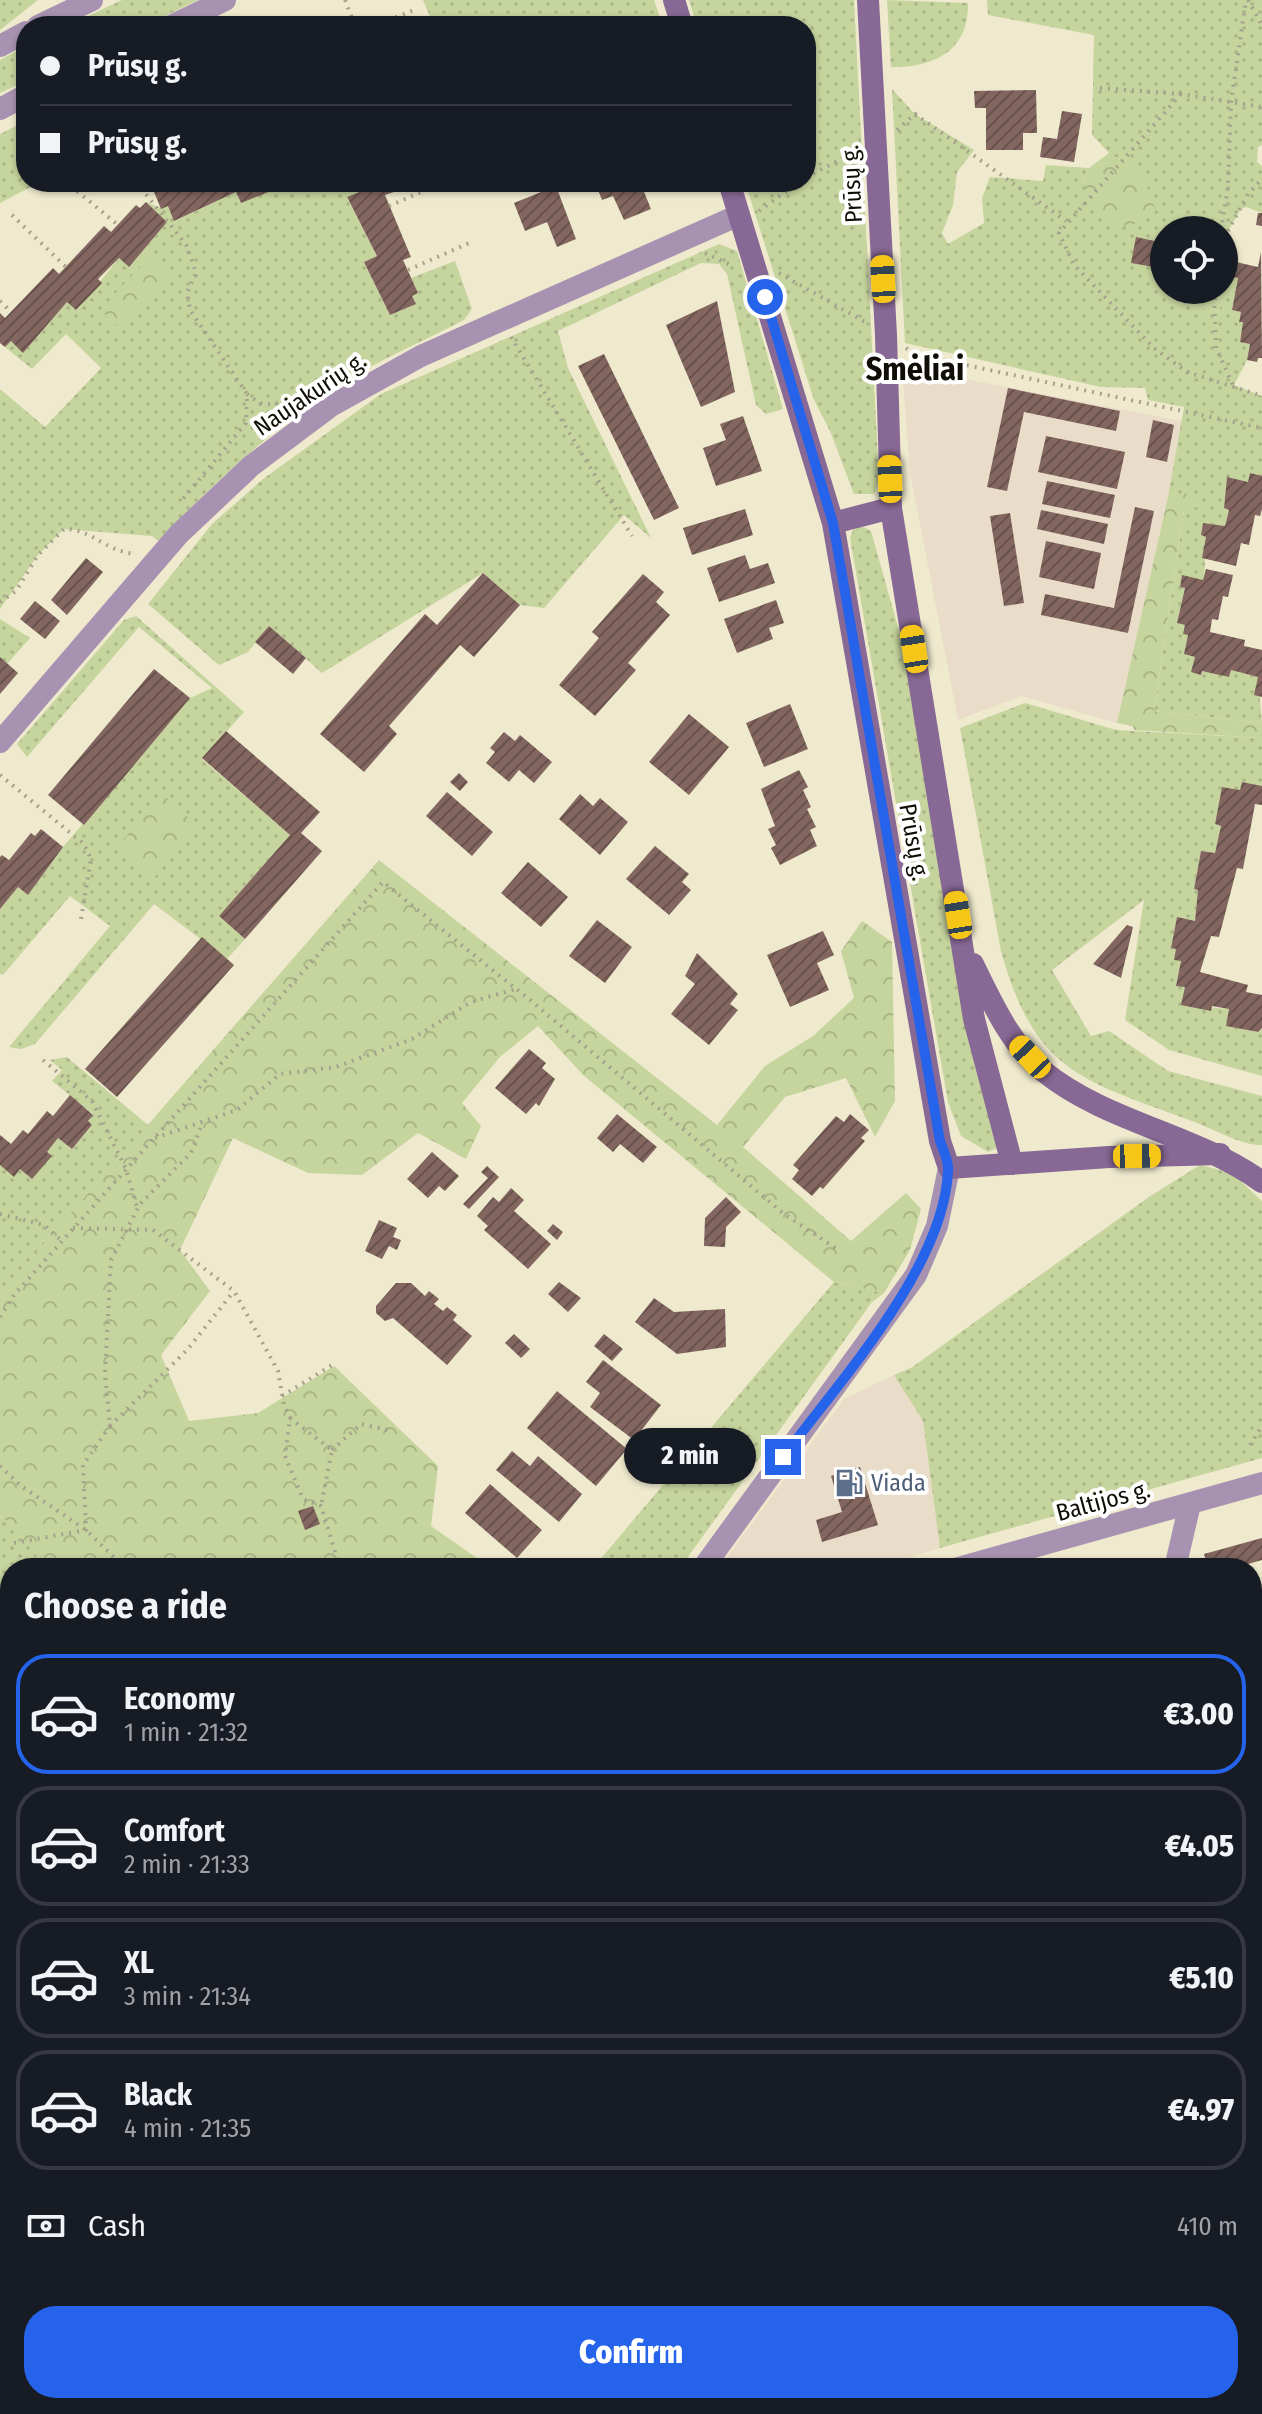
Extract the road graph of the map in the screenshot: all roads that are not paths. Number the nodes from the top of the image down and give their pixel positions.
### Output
1 (92, 0) edge
2 (225, 0) edge
3 (868, 0) edge
4 (59, 16) edge
5 (192, 16) edge
6 (732, 192) edge
7 (739, 215) junction
8 (891, 508) junction
9 (833, 523) junction
10 (0, 742) edge
11 (963, 945) junction
12 (1220, 1154) junction
13 (1012, 1164) junction
14 (949, 1168) junction
15 (1262, 1182) edge
16 (1262, 1483) edge
17 (1190, 1504) junction
18 (710, 1558) edge
19 (994, 1558) edge
20 (1177, 1558) edge

1 - 4 street
2 - 5 street
3 - 8 main road, Prūsų g.
6 - 7 main road, Prūsų g.
7 - 9 main road, Prūsų g.
7 - 10 street, Naujakurių g.
8 - 9 main road
8 - 11 main road, Prūsų g.
9 - 14 main road, Prūsų g.
11 - 12 main road, Prūsų g.
11 - 13 main road, Prūsų g.
12 - 13 main road
12 - 15 main road, Prūsų g.
13 - 14 main road
14 - 18 street, Prūsų g.
16 - 17 street, Baltijos g.
17 - 19 street, Baltijos g.
17 - 20 street

